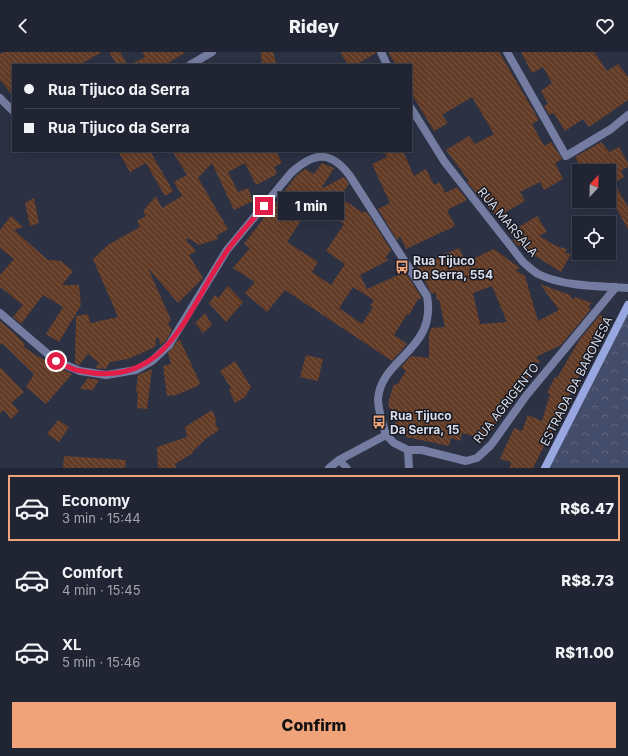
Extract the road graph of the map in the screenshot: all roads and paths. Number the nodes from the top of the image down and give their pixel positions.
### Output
1 (212, 52) edge
2 (381, 52) edge
3 (507, 52) edge
4 (192, 64) edge
5 (387, 64) edge
6 (0, 98) edge
7 (12, 110) edge
8 (412, 110) edge
9 (628, 115) edge
10 (616, 287) junction
11 (628, 288) edge
12 (628, 305) edge
13 (0, 313) edge
14 (386, 435) junction
15 (408, 450) junction
16 (339, 460) junction
17 (329, 468) edge
18 (347, 468) edge
19 (409, 468) edge
20 (545, 468) edge

1 - 4 street
2 - 5 street
3 - 9 street
6 - 7 street
8 - 10 street, RUA MARSALA
10 - 11 street, RUA MARSALA
10 - 15 street, RUA AGRIGENTO
12 - 20 main road, ESTRADA DA BARONESA
13 - 14 street
14 - 15 street, RUA AGRIGENTO
14 - 16 street
15 - 19 street
16 - 17 street
16 - 18 lane

